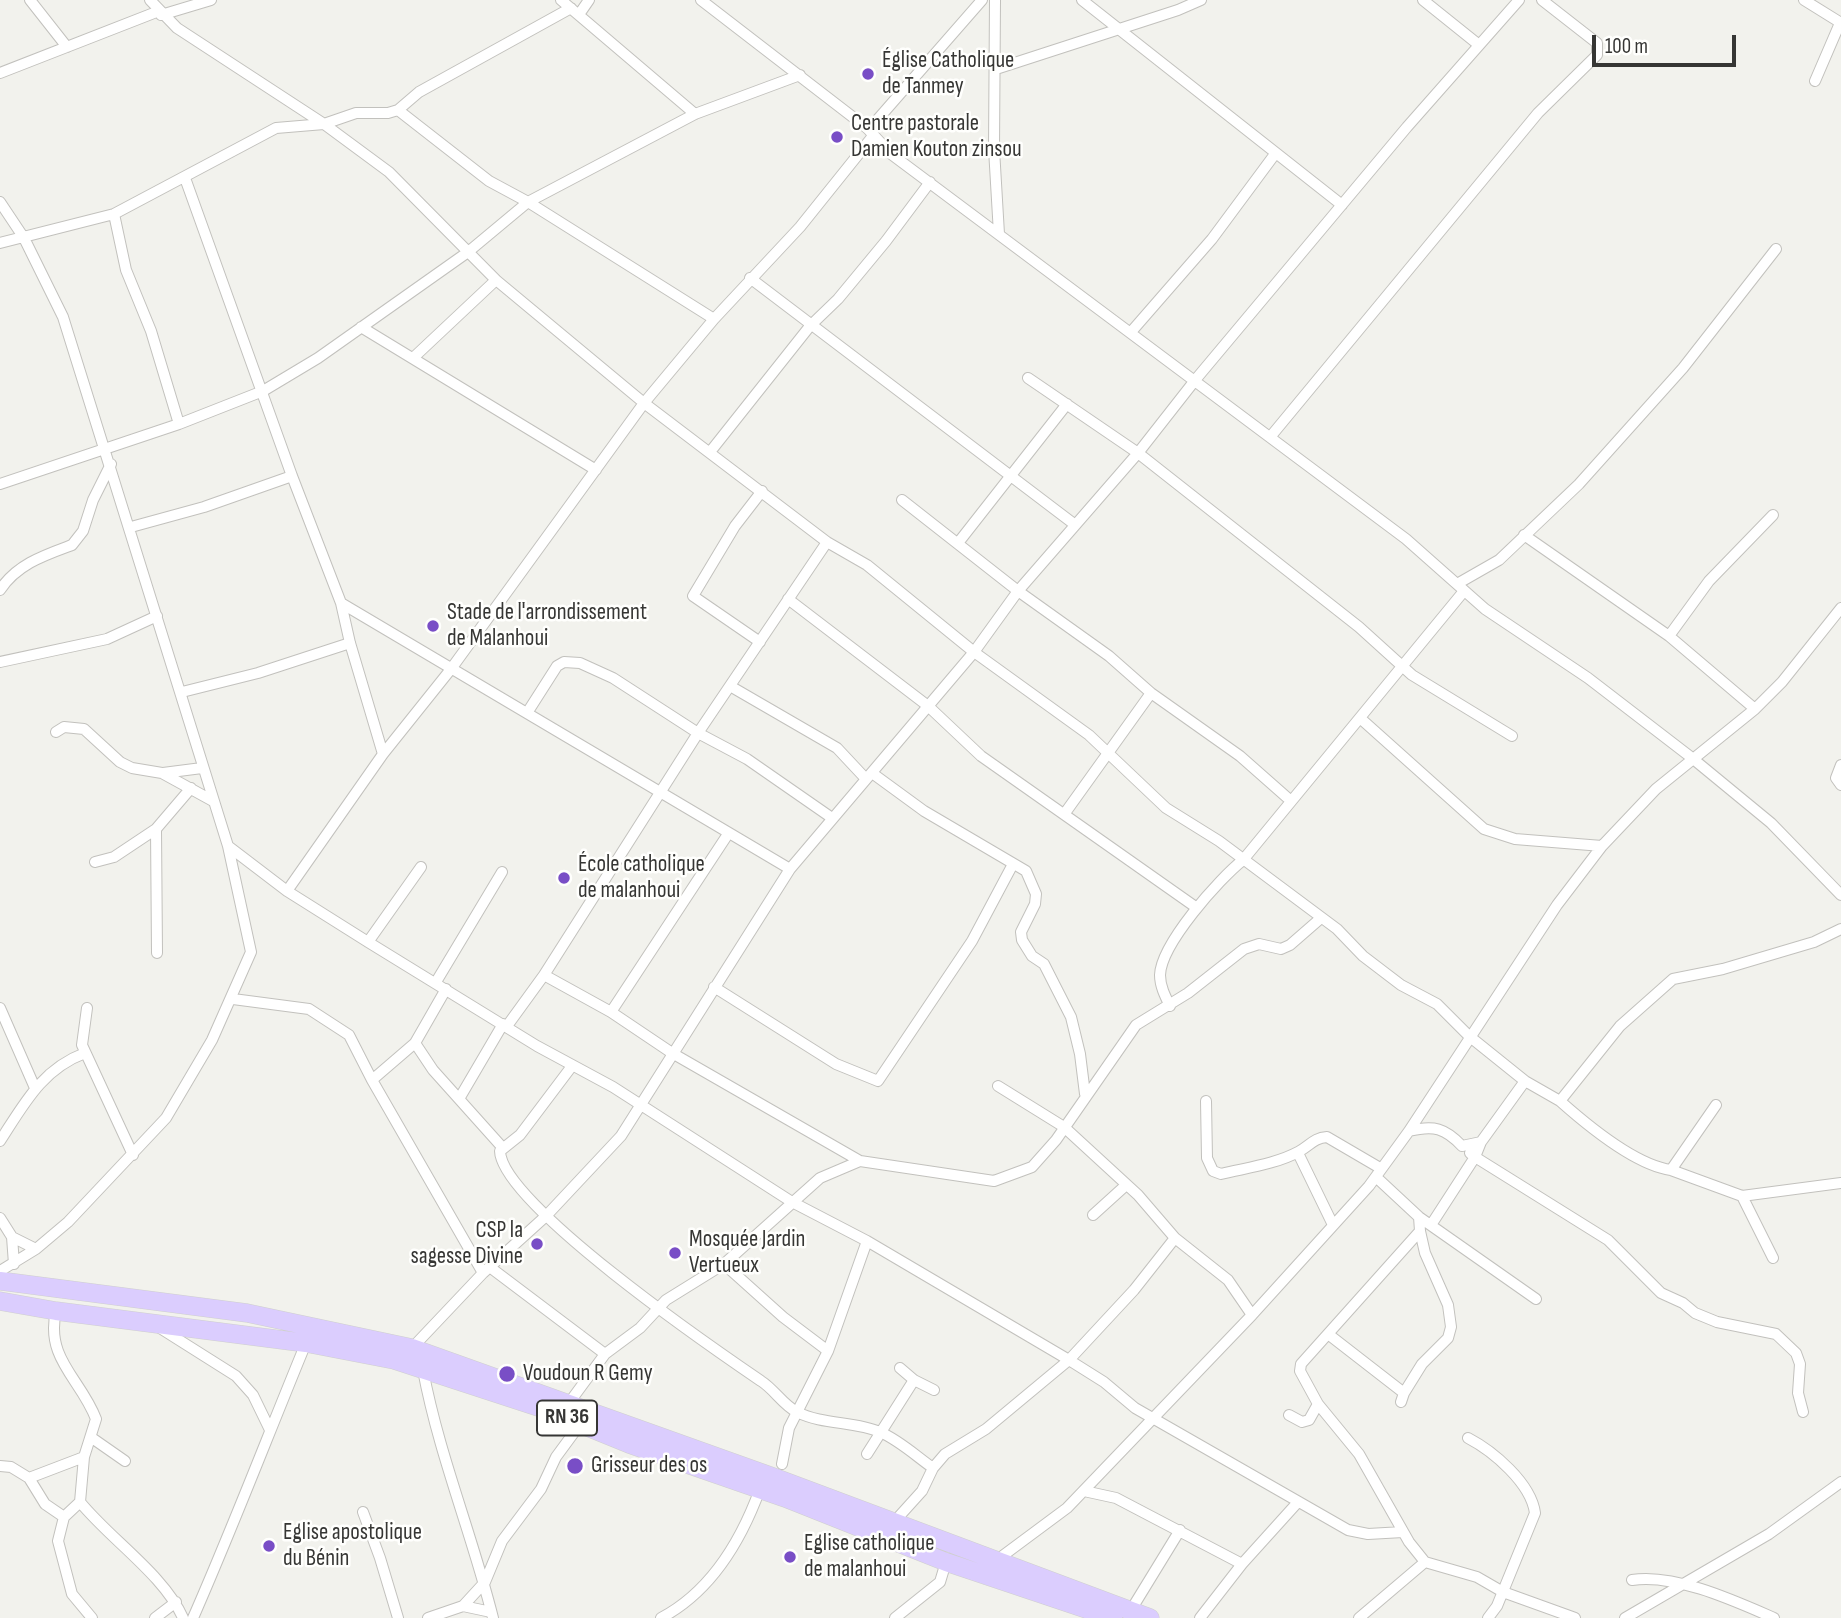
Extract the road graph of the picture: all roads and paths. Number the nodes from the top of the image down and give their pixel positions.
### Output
1 (30, 0) edge
2 (150, 0) edge
3 (211, 0) edge
4 (561, 0) edge
5 (589, 0) edge
6 (701, 0) edge
7 (982, 0) edge
8 (995, 0) edge
9 (1082, 0) edge
10 (1201, 0) edge
11 (1423, 0) edge
12 (1519, 0) edge
13 (1542, 0) edge
14 (1804, 0) edge
15 (575, 11) junction
16 (160, 13) junction
17 (1841, 23) edge
18 (1119, 30) junction
19 (1479, 45) junction
20 (67, 47) junction
21 (0, 61) edge
22 (996, 69) junction
23 (4, 72) edge
24 (800, 75) junction
25 (1815, 81) dead end
26 (398, 110) junction
27 (695, 114) junction
28 (324, 124) junction
29 (870, 132) junction
30 (1275, 154) junction
31 (185, 178) junction
32 (930, 182) junction
33 (0, 202) edge
34 (528, 202) junction
35 (1342, 205) junction
36 (114, 214) junction
37 (999, 234) junction
38 (24, 238) junction
39 (0, 243) edge
40 (1776, 249) dead end
41 (468, 252) junction
42 (750, 278) junction
43 (496, 280) junction
44 (714, 319) junction
45 (810, 326) junction
46 (360, 327) junction
47 (1131, 331) junction
48 (412, 358) junction
49 (1028, 378) dead end
50 (1195, 379) junction
51 (263, 391) junction
52 (644, 403) junction
53 (1067, 404) junction
54 (179, 424) junction
55 (1271, 436) junction
56 (106, 449) junction
57 (710, 452) junction
58 (1138, 453) junction
59 (111, 464) junction
60 (596, 470) junction
61 (292, 476) junction
62 (1010, 476) junction
63 (0, 484) edge
64 (761, 491) junction
65 (902, 500) dead end
66 (1773, 515) dead end
67 (1074, 524) junction
68 (131, 527) junction
69 (1524, 535) junction
70 (827, 542) junction
71 (958, 543) junction
72 (1461, 587) junction
73 (0, 590) edge
74 (1018, 592) junction
75 (788, 599) junction
76 (341, 603) junction
77 (1841, 608) edge
78 (157, 616) junction
79 (1669, 636) junction
80 (760, 642) junction
81 (350, 643) junction
82 (974, 652) junction
83 (0, 662) edge
84 (1400, 666) junction
85 (450, 669) junction
86 (730, 686) junction
87 (182, 692) junction
88 (1151, 693) junction
89 (928, 706) junction
90 (1755, 709) junction
91 (527, 713) junction
92 (1360, 719) junction
93 (56, 732) dead end
94 (698, 733) junction
95 (1512, 736) dead end
96 (1106, 753) junction
97 (383, 754) junction
98 (1692, 758) junction
99 (1841, 765) edge
100 (202, 768) junction
101 (162, 773) junction
102 (869, 776) junction
103 (1841, 785) edge
104 (191, 788) junction
105 (662, 792) junction
106 (213, 800) junction
107 (1292, 801) junction
108 (1065, 813) junction
109 (832, 818) junction
110 (156, 829) junction
111 (728, 834) junction
112 (228, 846) junction
113 (1602, 846) junction
114 (1243, 860) junction
115 (95, 862) dead end
116 (1013, 864) junction
117 (421, 867) dead end
118 (790, 869) junction
119 (502, 872) dead end
120 (286, 891) junction
121 (1841, 895) edge
122 (1197, 908) junction
123 (1321, 918) junction
124 (1841, 929) edge
125 (368, 942) junction
126 (157, 953) dead end
127 (544, 975) junction
128 (436, 982) junction
129 (714, 987) junction
130 (446, 989) junction
131 (233, 999) junction
132 (1170, 1006) junction
133 (0, 1008) edge
134 (87, 1008) dead end
135 (611, 1012) junction
136 (505, 1025) junction
137 (1469, 1036) junction
138 (415, 1043) junction
139 (85, 1053) junction
140 (672, 1053) junction
141 (572, 1066) junction
142 (372, 1080) junction
143 (1525, 1081) junction
144 (998, 1086) dead end
145 (35, 1088) junction
146 (1085, 1094) junction
147 (459, 1099) junction
148 (1206, 1101) dead end
149 (1560, 1101) junction
150 (1716, 1105) dead end
151 (640, 1107) junction
152 (1064, 1127) junction
153 (1409, 1131) junction
154 (0, 1141) edge
155 (1480, 1142) junction
156 (1462, 1146) junction
157 (502, 1147) junction
158 (1297, 1153) junction
159 (133, 1155) junction
160 (1475, 1157) junction
161 (860, 1161) junction
162 (1671, 1170) junction
163 (1378, 1173) junction
164 (1841, 1183) edge
165 (1125, 1186) junction
166 (1742, 1196) junction
167 (792, 1202) junction
168 (1093, 1215) dead end
169 (546, 1216) junction
170 (1419, 1217) junction
171 (0, 1218) edge
172 (1333, 1225) junction
173 (1431, 1225) junction
174 (1420, 1231) junction
175 (12, 1237) junction
176 (1175, 1238) junction
177 (867, 1241) junction
178 (36, 1249) junction
179 (1773, 1258) dead end
180 (14, 1264) junction
181 (724, 1264) junction
182 (0, 1271) edge
183 (487, 1271) junction
184 (0, 1281) edge
185 (1536, 1299) dead end
186 (0, 1301) edge
187 (658, 1308) junction
188 (55, 1311) junction
189 (1252, 1315) junction
190 (141, 1320) junction
191 (1328, 1334) junction
192 (306, 1343) junction
193 (412, 1348) junction
194 (828, 1351) junction
195 (605, 1354) junction
196 (1069, 1360) junction
197 (900, 1368) dead end
198 (423, 1370) junction
199 (914, 1380) junction
200 (934, 1390) dead end
201 (569, 1403) junction
202 (1318, 1404) junction
203 (797, 1412) junction
204 (1803, 1412) dead end
205 (1289, 1415) dead end
206 (1153, 1418) junction
207 (581, 1423) junction
208 (270, 1430) junction
209 (880, 1431) junction
210 (92, 1438) junction
211 (1468, 1438) dead end
212 (867, 1454) dead end
213 (84, 1457) junction
214 (125, 1461) dead end
215 (1, 1464) edge
216 (782, 1464) dead end
217 (933, 1468) junction
218 (29, 1478) junction
219 (1841, 1482) edge
220 (760, 1489) junction
221 (1084, 1491) junction
222 (80, 1502) junction
223 (1298, 1502) junction
224 (363, 1512) dead end
225 (64, 1517) junction
226 (894, 1522) junction
227 (1180, 1530) junction
228 (1403, 1532) junction
229 (998, 1560) junction
230 (946, 1562) junction
231 (1425, 1562) junction
232 (1242, 1564) junction
233 (1632, 1580) dead end
234 (485, 1582) junction
235 (1687, 1585) junction
236 (1503, 1592) junction
237 (176, 1602) junction
238 (463, 1606) junction
239 (1131, 1610) junction
240 (445, 1615) edge
241 (492, 1615) edge
242 (92, 1618) edge
243 (155, 1618) edge
244 (183, 1618) edge
245 (193, 1618) edge
246 (398, 1618) edge
247 (428, 1618) edge
248 (662, 1618) edge
249 (895, 1618) edge
250 (1112, 1618) edge
251 (1150, 1618) edge
252 (1200, 1618) edge
253 (1359, 1618) edge
254 (1488, 1618) edge
255 (1576, 1618) edge
256 (1625, 1618) edge
257 (1774, 1618) edge

1 - 20 street
2 - 16 street
3 - 16 street
4 - 15 street
5 - 15 street
6 - 24 street
7 - 29 street
8 - 22 street
9 - 18 street
10 - 18 street
11 - 19 street
12 - 19 street
13 - 55 street
14 - 17 street
15 - 26 street
15 - 27 street
16 - 20 street
16 - 28 street
17 - 25 street
18 - 22 street
18 - 30 street
19 - 35 street
20 - 23 street
21 - 23 street
22 - 37 street
24 - 27 street
24 - 29 street
26 - 28 street
26 - 34 street
27 - 34 street
28 - 31 street
28 - 41 street
29 - 32 street
29 - 42 street
30 - 35 street
30 - 47 street
31 - 36 street
31 - 51 street
32 - 37 street
32 - 45 street
33 - 38 street
34 - 41 street
34 - 44 street
35 - 50 street
36 - 38 street
36 - 54 street
37 - 47 street
38 - 39 street
38 - 56 street
40 - 69 street
41 - 43 street
41 - 46 street
42 - 44 street
42 - 45 street
43 - 48 street
43 - 52 street
44 - 52 street
45 - 57 street
45 - 62 street
46 - 48 street
46 - 51 street
47 - 50 street
48 - 60 street
49 - 53 street
50 - 55 street
50 - 58 street
51 - 54 street
51 - 61 street
52 - 57 street
52 - 60 street
53 - 58 street
53 - 62 street
54 - 56 street
55 - 72 street
56 - 59 street
56 - 63 street
57 - 64 street
58 - 67 street
58 - 84 street
59 - 68 street
59 - 73 street
60 - 85 street
61 - 68 street
61 - 76 street
62 - 67 street
62 - 71 street
64 - 70 street
64 - 80 street
65 - 71 street
66 - 79 street
67 - 74 street
68 - 78 street
69 - 72 street
69 - 79 street
70 - 75 street
70 - 82 street
71 - 74 street
72 - 84 street
72 - 98 street
74 - 82 street
74 - 88 street
75 - 80 street
75 - 89 street
76 - 81 street
76 - 85 street
77 - 90 street
78 - 83 street
78 - 87 street
79 - 90 street
80 - 86 street
81 - 87 street
81 - 97 street
82 - 89 street
82 - 96 street
84 - 92 street
84 - 95 street
85 - 91 street
85 - 97 street
86 - 94 street
86 - 102 street
87 - 100 street
88 - 96 street
88 - 107 street
89 - 102 street
89 - 108 street
90 - 98 street
91 - 94 street
91 - 105 street
92 - 107 street
92 - 113 street
93 - 101 street
94 - 105 street
94 - 109 street
96 - 108 street
96 - 114 street
97 - 120 street
98 - 113 street
98 - 121 street
99 - 103 street
100 - 101 street
100 - 106 street
101 - 104 street
102 - 109 street
102 - 116 street
104 - 106 street
104 - 110 street
105 - 111 street
105 - 127 street
106 - 112 street
107 - 114 street
108 - 122 street
109 - 118 street
110 - 115 street
110 - 126 street
111 - 118 street
111 - 135 street
112 - 120 street
112 - 131 street
113 - 137 street
114 - 122 street
114 - 123 street
116 - 129 street
116 - 146 street
117 - 125 street
118 - 129 street
119 - 128 street
120 - 125 street
122 - 132 street
123 - 132 street
123 - 137 street
124 - 149 street
125 - 128 street
127 - 135 street
127 - 136 street
128 - 130 street
129 - 140 street
130 - 136 street
130 - 138 street
131 - 142 street
131 - 159 street
132 - 146 street
133 - 145 street
134 - 139 street
135 - 140 street
136 - 141 street
136 - 147 street
137 - 143 street
137 - 153 street
138 - 142 street
138 - 147 street
139 - 145 street
139 - 159 street
140 - 151 street
140 - 161 street
141 - 151 street
141 - 157 street
142 - 183 street
143 - 149 street
143 - 155 street
144 - 152 street
145 - 154 street
146 - 152 street
147 - 157 street
148 - 158 street
149 - 162 street
150 - 162 street
151 - 167 street
151 - 169 street
152 - 161 street
152 - 165 street
153 - 156 street
153 - 163 street
155 - 156 street
155 - 160 street
156 - 160 street
157 - 169 street
158 - 163 street
158 - 172 street
159 - 178 street
160 - 173 street
160 - 204 street
161 - 167 street
162 - 166 street
163 - 170 street
163 - 172 street
164 - 166 street
165 - 168 street
165 - 176 street
166 - 179 street
167 - 177 street
167 - 181 street
169 - 183 street
169 - 187 street
170 - 173 street
170 - 174 street
171 - 175 street
172 - 189 street
173 - 185 street
174 - 191 street
174 - 191 street
175 - 178 street
175 - 180 street
176 - 189 street
176 - 196 street
177 - 194 street
177 - 196 street
178 - 180 street
180 - 182 street
181 - 187 street
181 - 194 street
183 - 193 street
183 - 195 street
184 - 193 main road, RN 36
186 - 188 main road, RN 36
187 - 195 street
187 - 203 street
188 - 190 main road, RN 36
188 - 210 street
189 - 206 street
190 - 192 main road, RN 36
190 - 208 street
191 - 202 street
192 - 198 main road, RN 36
192 - 208 street
193 - 201 main road, RN 36
194 - 203 street
195 - 201 street
196 - 206 street
196 - 217 street
197 - 199 street
198 - 207 main road, RN 36
198 - 234 street
199 - 200 street
199 - 209 street
201 - 226 main road, RN 36
202 - 205 street
202 - 228 street
203 - 209 street
203 - 216 street
206 - 221 street
206 - 223 street
207 - 220 main road, RN 36
207 - 234 street
208 - 245 street
209 - 212 street
209 - 217 street
210 - 213 street
210 - 214 street
211 - 236 street
213 - 218 street
213 - 222 street
215 - 218 street
217 - 226 street
218 - 225 street
219 - 235 street
220 - 230 main road, RN 36
220 - 248 street
221 - 227 street
221 - 229 street
222 - 225 street
222 - 237 street
223 - 228 street
223 - 232 street
224 - 246 street
225 - 242 street
226 - 229 main road, RN 36
227 - 232 street
227 - 239 street
228 - 231 street
229 - 239 main road, RN 36
230 - 249 street
230 - 250 main road, RN 36
231 - 236 street
231 - 253 street
232 - 252 street
233 - 235 street
234 - 238 street
234 - 241 street
235 - 256 street
235 - 257 street
236 - 254 street
236 - 255 street
237 - 243 street
237 - 244 street
238 - 240 street
238 - 241 street
239 - 251 main road, RN 36
240 - 247 street

